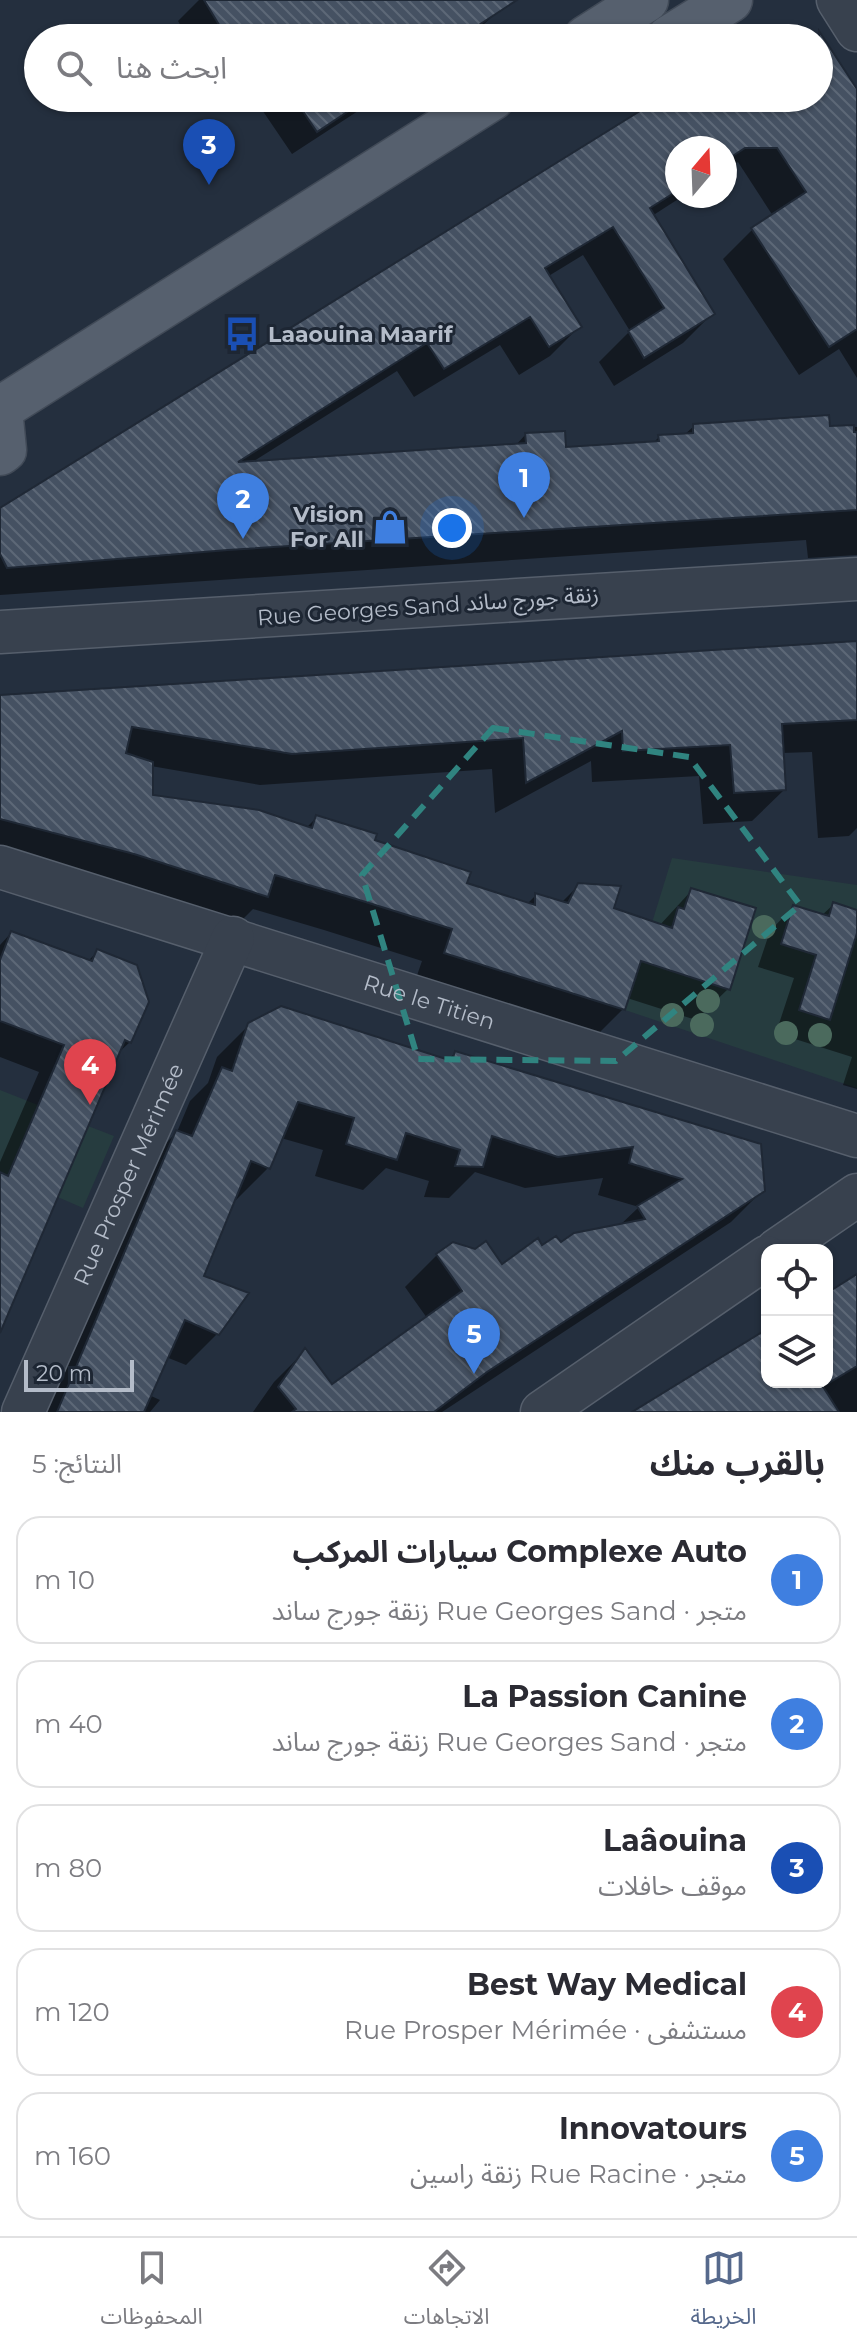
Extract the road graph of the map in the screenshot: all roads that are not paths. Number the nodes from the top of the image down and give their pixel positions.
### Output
1 (646, 0) edge
2 (730, 0) edge
3 (838, 0) edge
4 (606, 24) edge
5 (691, 24) edge
6 (857, 30) edge
7 (470, 112) edge
8 (0, 409) edge
9 (0, 453) edge
10 (857, 579) edge
11 (0, 632) edge
12 (0, 867) edge
13 (233, 938) junction
14 (857, 1136) edge
15 (857, 1195) edge
16 (786, 1244) edge
17 (761, 1261) edge
18 (23, 1412) edge
19 (542, 1412) edge

1 - 4 main road
2 - 5 main road
3 - 6 street
7 - 8 main road
8 - 9 main road
10 - 11 street, Rue Georges Sand زنقة جورج ساند
12 - 13 street, Rue le Titien
13 - 14 street, Rue le Titien
13 - 18 street, Rue Prosper Mérimée
15 - 16 street
17 - 19 street

